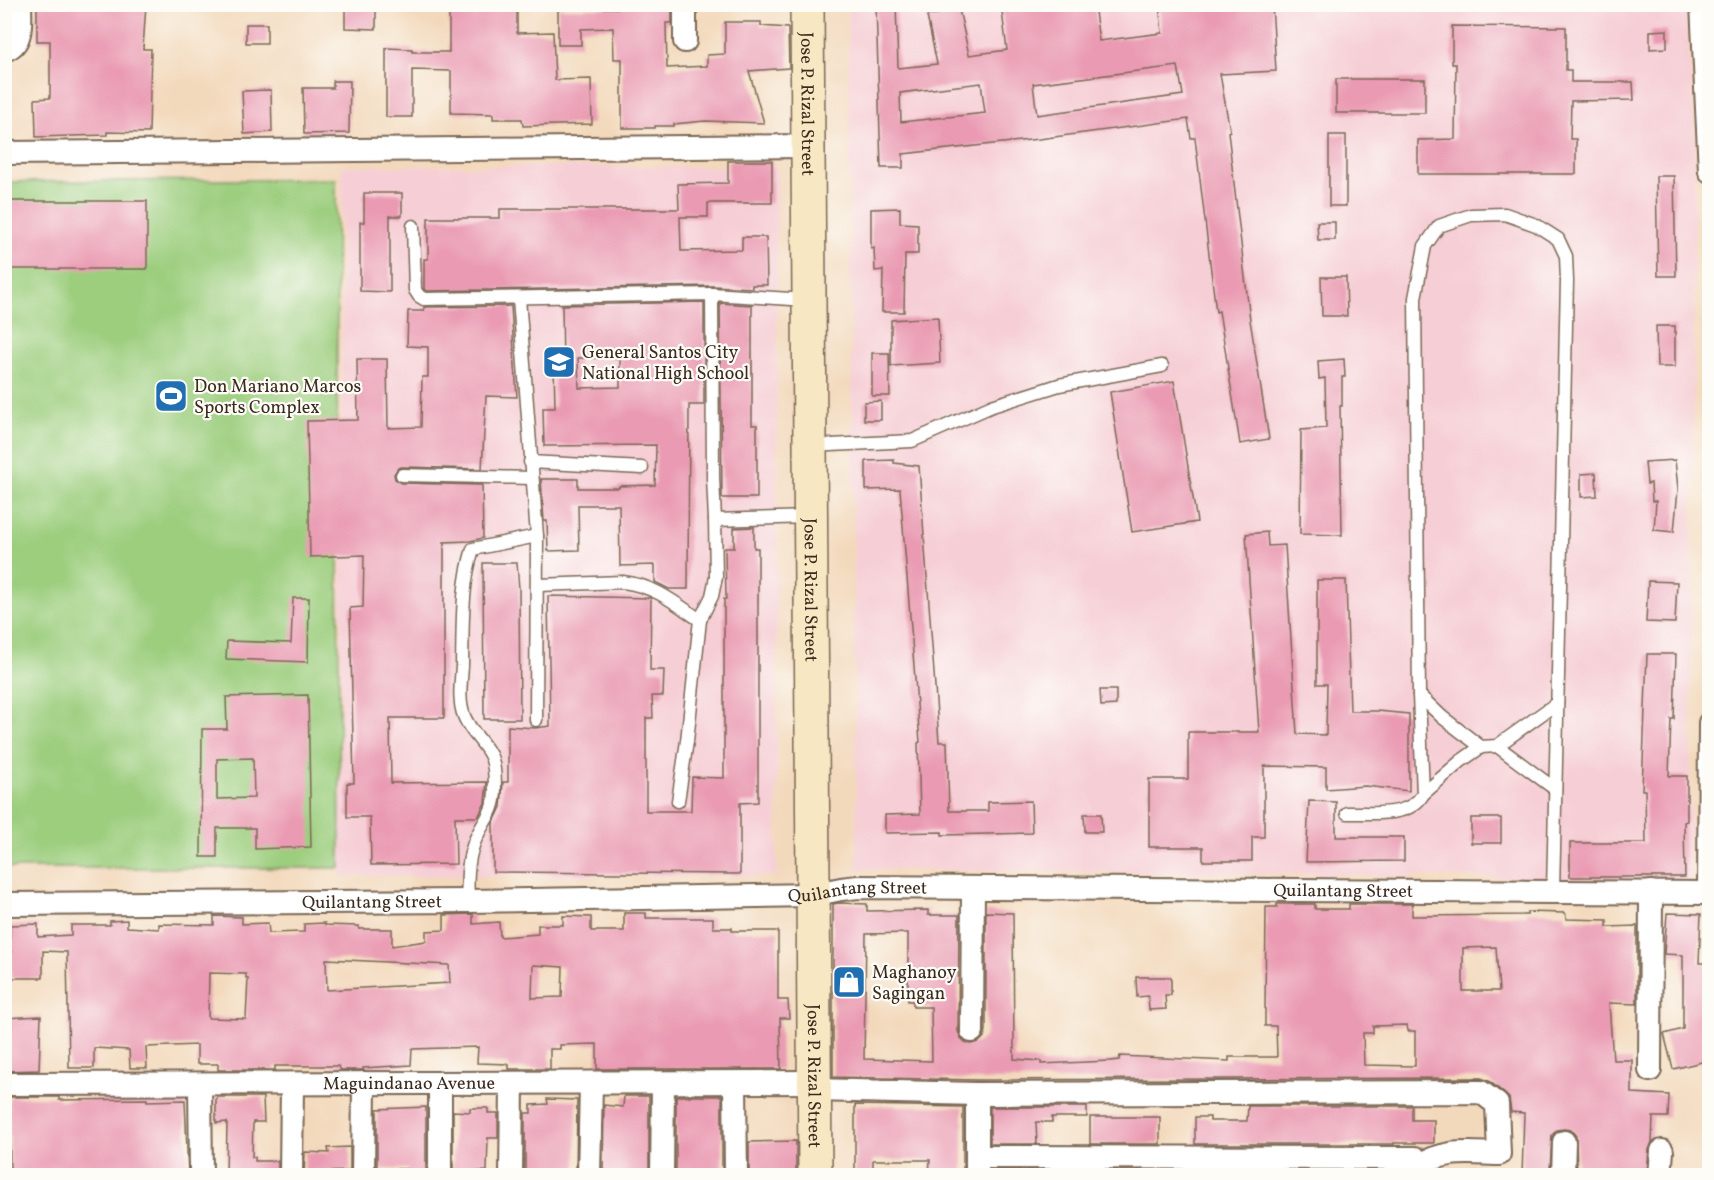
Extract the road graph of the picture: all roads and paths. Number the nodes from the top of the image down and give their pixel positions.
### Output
1 (20, 4) edge
2 (685, 4) edge
3 (807, 4) edge
4 (1702, 4) edge
5 (685, 41) dead end
6 (4, 50) edge
7 (1709, 128) edge
8 (807, 146) junction
9 (4, 153) edge
10 (1710, 171) edge
11 (413, 226) dead end
12 (712, 294) junction
13 (519, 298) junction
14 (808, 300) junction
15 (1162, 366) dead end
16 (809, 446) junction
17 (531, 462) junction
18 (642, 468) dead end
19 (402, 475) dead end
20 (531, 478) junction
21 (809, 518) junction
22 (715, 520) junction
23 (537, 536) junction
24 (538, 585) junction
25 (700, 620) junction
26 (1419, 695) junction
27 (1557, 703) junction
28 (536, 720) dead end
29 (1710, 723) edge
30 (1709, 734) edge
31 (1497, 746) junction
32 (1481, 747) junction
33 (1555, 789) junction
34 (1423, 794) junction
35 (678, 801) dead end
36 (1347, 813) dead end
37 (973, 888) junction
38 (1553, 892) junction
39 (1651, 892) junction
40 (1709, 893) edge
41 (812, 895) junction
42 (468, 901) junction
43 (4, 904) edge
44 (972, 1031) dead end
45 (1650, 1070) dead end
46 (363, 1083) junction
47 (440, 1083) junction
48 (512, 1083) junction
49 (591, 1083) junction
50 (663, 1083) junction
51 (735, 1083) junction
52 (4, 1084) edge
53 (200, 1084) junction
54 (292, 1084) junction
55 (814, 1086) junction
56 (977, 1094) junction
57 (1564, 1142) dead end
58 (1662, 1151) dead end
59 (977, 1166) edge
60 (1041, 1167) edge
61 (1114, 1167) edge
62 (1335, 1167) edge
63 (1415, 1171) edge
64 (201, 1176) edge
65 (291, 1176) edge
66 (363, 1176) edge
67 (440, 1176) edge
68 (512, 1176) edge
69 (589, 1176) edge
70 (662, 1176) edge
71 (736, 1176) edge
72 (815, 1176) edge
73 (1563, 1176) edge
74 (1660, 1176) edge

1 - 6 street
2 - 5 street
3 - 8 street, Jose P. Rizal Street
4 - 7 street
7 - 10 street
8 - 9 street
8 - 14 street, Jose P. Rizal Street
11 - 13 lane
12 - 13 lane
12 - 14 lane
12 - 22 lane
13 - 17 lane
14 - 16 street, Jose P. Rizal Street
15 - 16 lane
16 - 21 street, Jose P. Rizal Street
17 - 18 lane
17 - 20 lane
19 - 20 lane
20 - 23 lane
21 - 22 lane
21 - 41 street, Jose P. Rizal Street
22 - 25 lane
23 - 24 lane
23 - 42 lane
24 - 25 lane
24 - 28 lane
25 - 35 lane
26 - 27 lane
26 - 32 lane
26 - 34 lane
27 - 31 lane
27 - 33 lane
29 - 30 street
30 - 40 street
31 - 32 lane
31 - 33 lane
32 - 34 lane
33 - 38 lane
34 - 36 lane
37 - 38 street, Quilantang Street
37 - 41 street, Quilantang Street
37 - 44 street
38 - 39 street, Quilantang Street
39 - 40 street, Quilantang Street
39 - 45 street
41 - 42 street, Quilantang Street
41 - 55 street, Jose P. Rizal Street
42 - 43 street, Quilantang Street
46 - 47 street, Maguindanao Avenue
46 - 54 street, Maguindanao Avenue
46 - 66 street
47 - 48 street, Maguindanao Avenue
47 - 67 street
48 - 49 street, Maguindanao Avenue
48 - 68 street
49 - 50 street, Maguindanao Avenue
49 - 69 street
50 - 51 street, Maguindanao Avenue
50 - 70 street
51 - 55 street, Maguindanao Avenue
51 - 71 street
52 - 53 street, Maguindanao Avenue
53 - 54 street, Maguindanao Avenue
53 - 64 street
54 - 65 street
55 - 56 street, Maguindanao Avenue
55 - 72 street, Jose P. Rizal Street
56 - 59 street
56 - 63 street, Maguindanao Avenue
57 - 73 street
58 - 74 street
59 - 60 street
60 - 61 street
61 - 62 street
62 - 63 street

